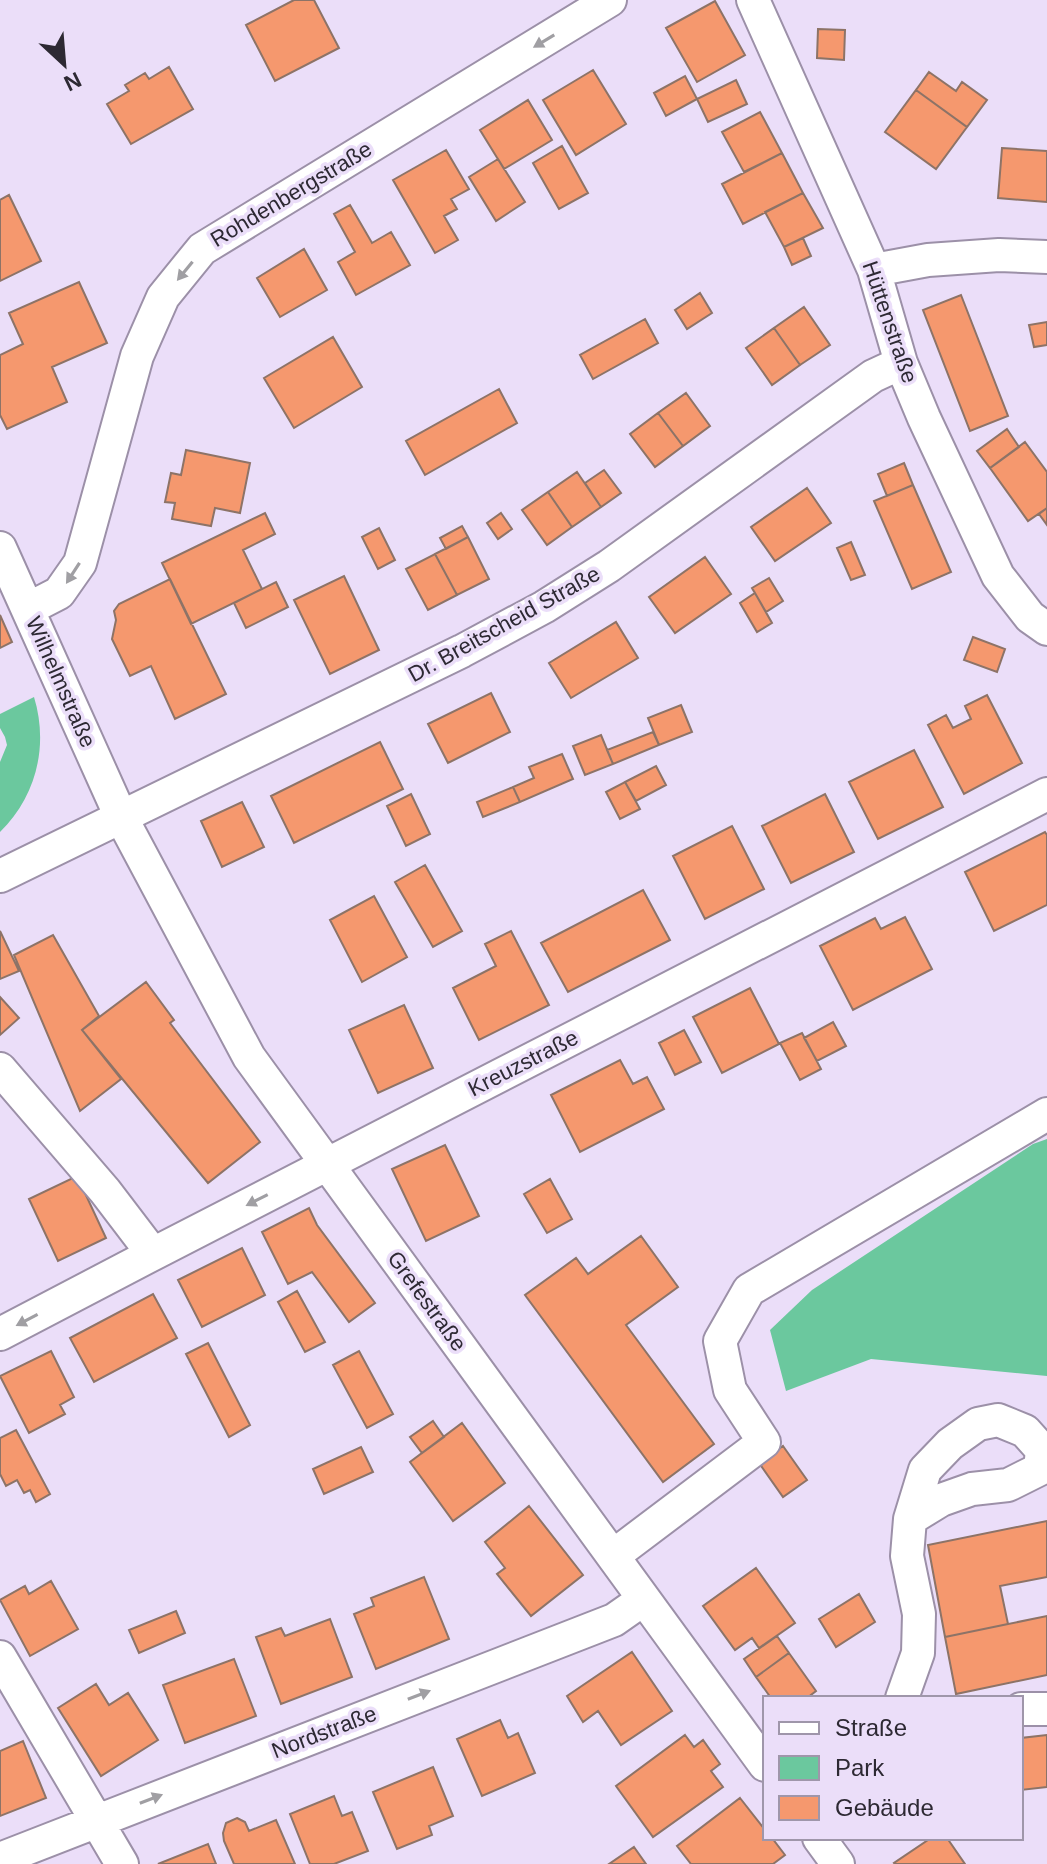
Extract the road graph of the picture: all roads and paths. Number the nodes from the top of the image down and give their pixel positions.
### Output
1 (610, 0) edge
2 (753, 0) edge
3 (1047, 257) edge
4 (874, 270) junction
5 (901, 363) junction
6 (0, 548) edge
7 (28, 609) junction
8 (1047, 629) edge
9 (1047, 794) edge
10 (121, 817) junction
11 (0, 876) edge
12 (0, 1069) edge
13 (1047, 1114) edge
14 (327, 1164) junction
15 (153, 1254) junction
16 (0, 1334) edge
17 (910, 1519) dead end
18 (613, 1556) junction
19 (644, 1599) junction
20 (0, 1657) edge
21 (903, 1696) edge
22 (1023, 1709) edge
23 (1047, 1709) edge
24 (763, 1762) edge
25 (97, 1820) junction
26 (820, 1840) edge
27 (0, 1859) edge
28 (122, 1864) edge
29 (838, 1864) edge

1 -> 7 street, Rohdenbergstraße
2 - 4 street, Hüttenstraße
3 - 4 street
4 - 5 street, Hüttenstraße
5 - 8 street, Hüttenstraße
5 - 10 street, Dr. Breitscheid Straße
6 - 7 street, Wilhelmstraße
7 - 10 street, Wilhelmstraße
9 - 14 street, Kreuzstraße
10 - 11 street, Dr. Breitscheid Straße
10 - 14 street, Grefestraße
12 - 15 street
13 - 18 street
14 -> 15 street, Kreuzstraße
14 - 18 street, Grefestraße
15 -> 16 street, Kreuzstraße
17 - 21 street
18 - 19 street, Grefestraße
19 - 24 street, Grefestraße
25 -> 19 street, Nordstraße
20 - 25 street
22 - 23 street
25 - 27 street, Nordstraße
25 - 28 street
26 - 29 street

